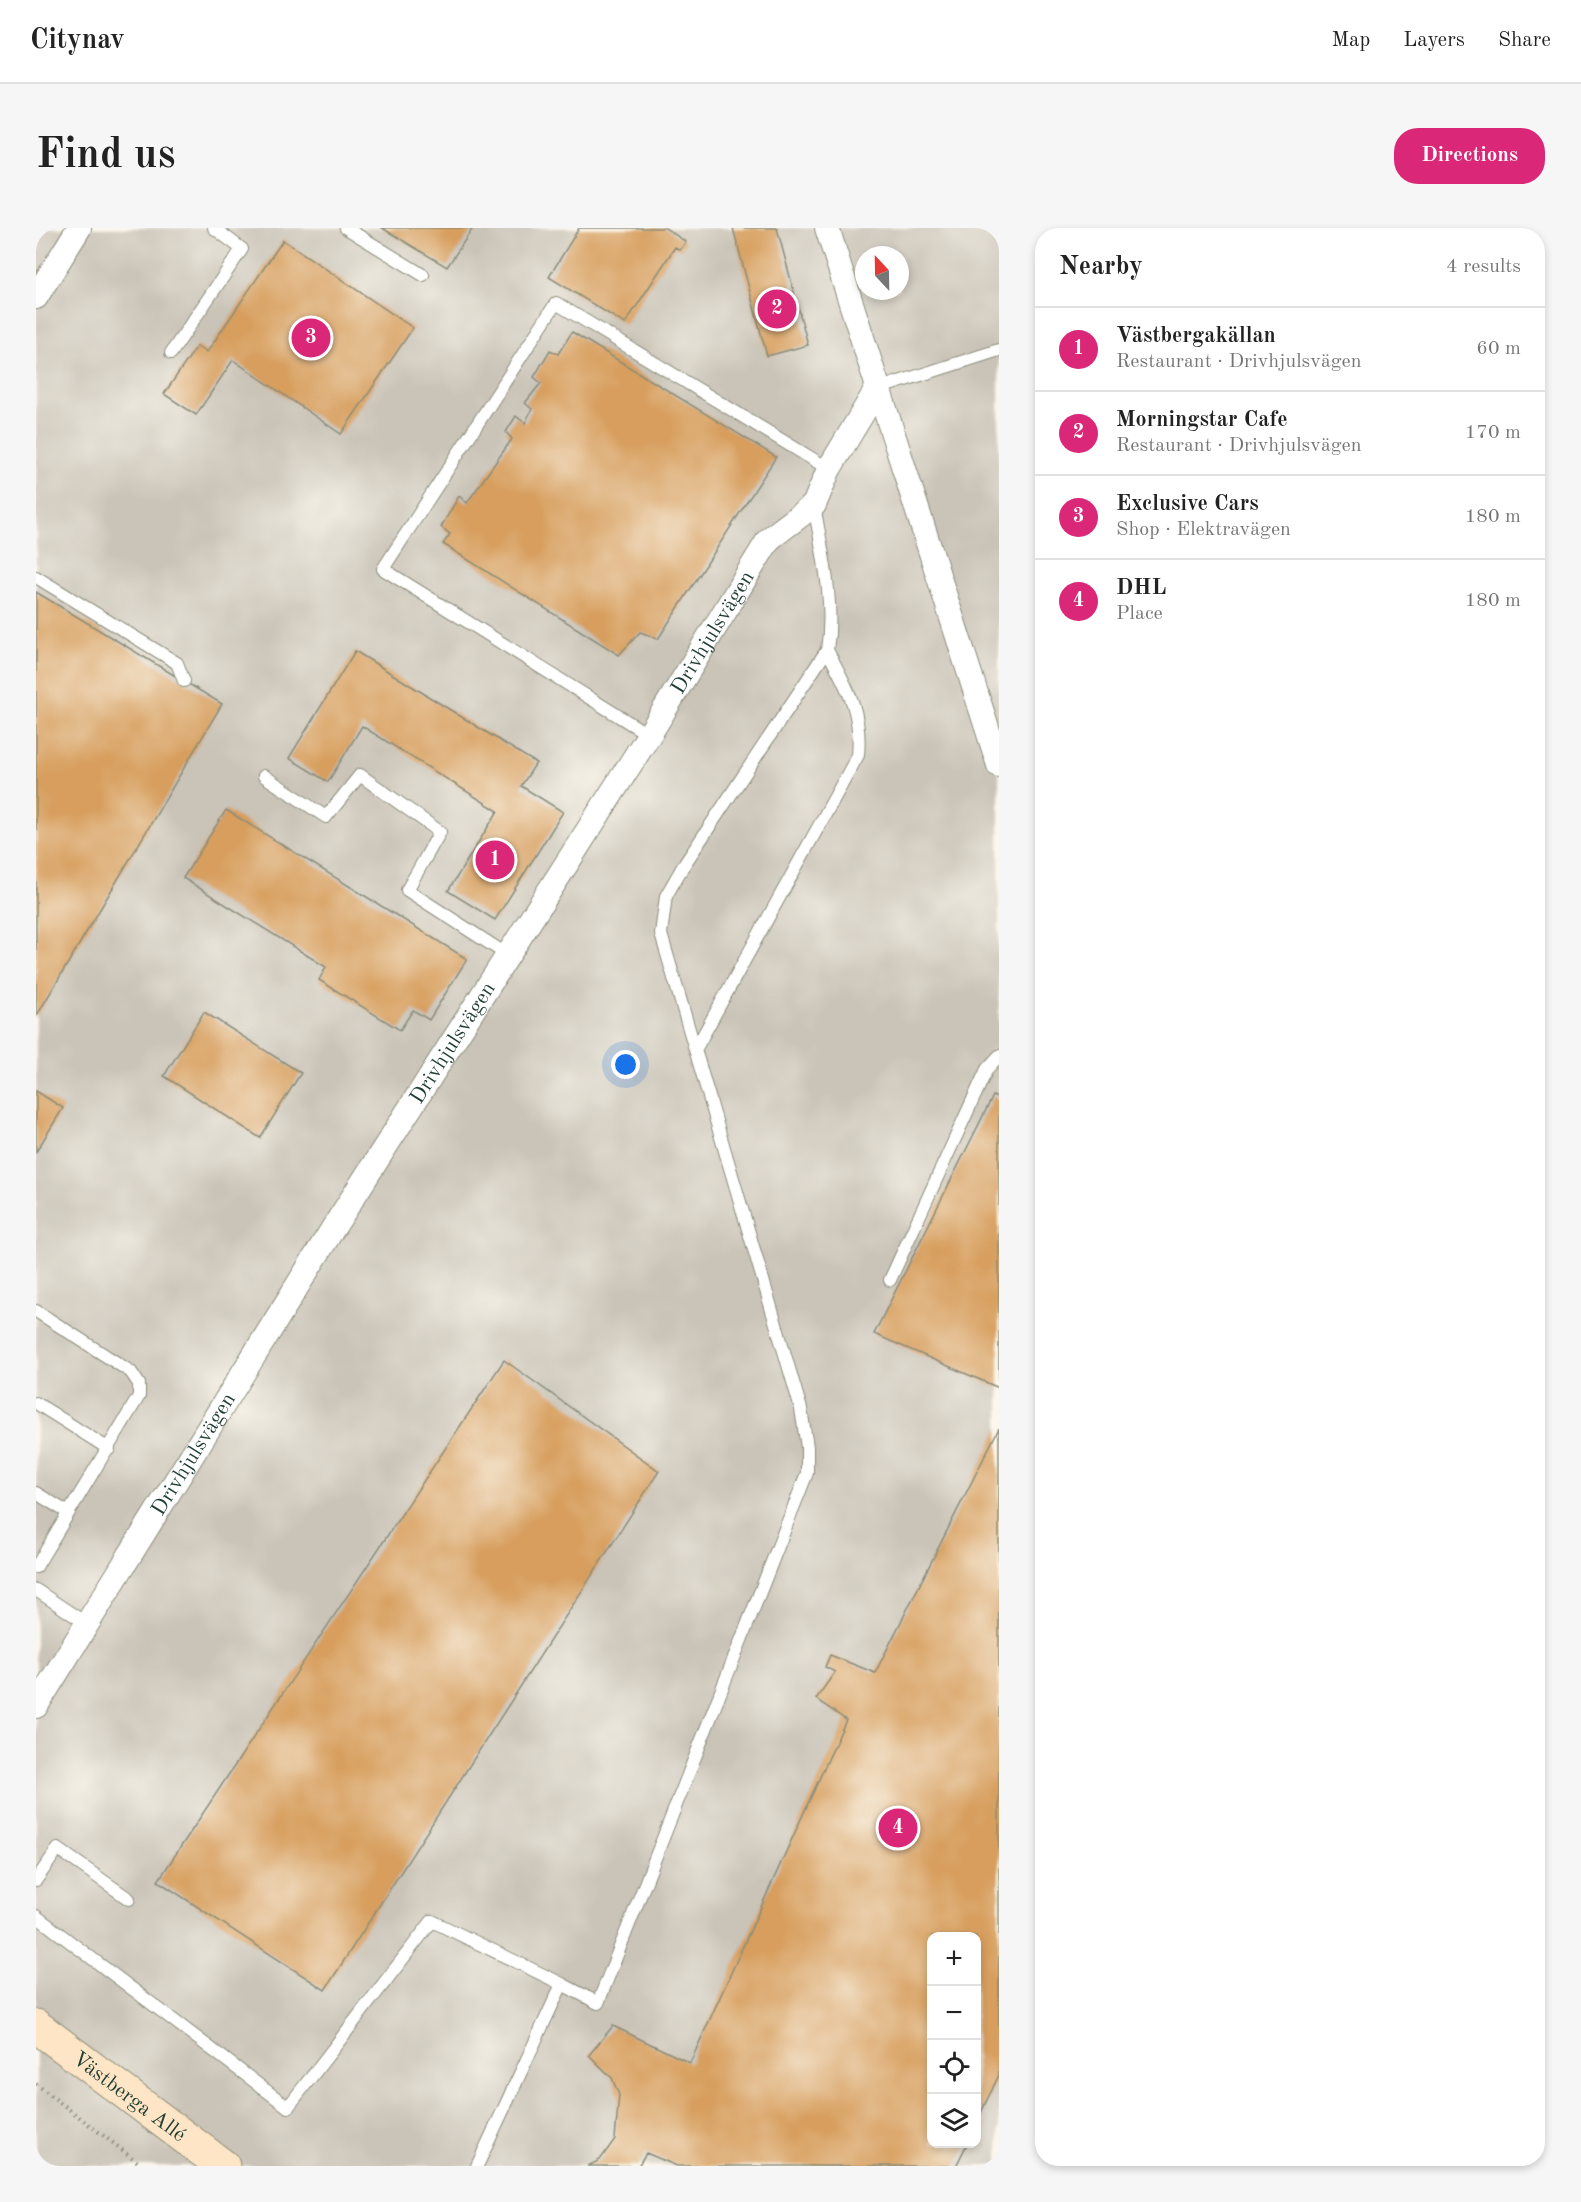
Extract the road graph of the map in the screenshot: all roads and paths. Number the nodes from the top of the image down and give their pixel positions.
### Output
1 (79, 228) edge
2 (214, 228) edge
3 (346, 228) edge
4 (827, 228) edge
5 (423, 275) dead end
6 (36, 297) edge
7 (999, 350) edge
8 (171, 353) dead end
9 (877, 389) junction
10 (829, 469) junction
11 (814, 505) junction
12 (36, 577) edge
13 (827, 650) junction
14 (184, 681) dead end
15 (649, 735) junction
16 (999, 765) edge
17 (264, 776) dead end
18 (509, 956) junction
19 (695, 1050) junction
20 (999, 1056) edge
21 (890, 1280) dead end
22 (36, 1311) edge
23 (36, 1403) edge
24 (109, 1449) junction
25 (36, 1493) edge
26 (67, 1512) junction
27 (36, 1568) edge
28 (36, 1590) edge
29 (87, 1624) junction
30 (36, 1706) edge
31 (36, 1880) edge
32 (129, 1899) dead end
33 (36, 1916) edge
34 (562, 1983) junction
35 (36, 2026) edge
36 (36, 2084) edge
37 (208, 2158) edge
38 (143, 2166) edge
39 (477, 2166) edge

1 - 6 street
2 - 8 lane
3 - 5 lane
4 - 9 street
7 - 9 lane
9 - 10 street
9 - 16 street
10 - 11 street
10 - 15 lane
11 - 13 lane
11 - 15 street, Drivhjulsvägen
12 - 14 lane
13 - 19 lane
13 - 19 lane
15 - 18 street, Drivhjulsvägen
17 - 18 lane
18 - 29 street, Drivhjulsvägen
19 - 34 lane
20 - 21 lane
22 - 24 lane
23 - 24 lane
24 - 26 lane
25 - 26 lane
26 - 27 lane
28 - 29 lane
29 - 30 street, Drivhjulsvägen
31 - 32 lane
33 - 34 lane
34 - 39 lane
35 - 37 street, Västberga Allé
36 - 38 path

